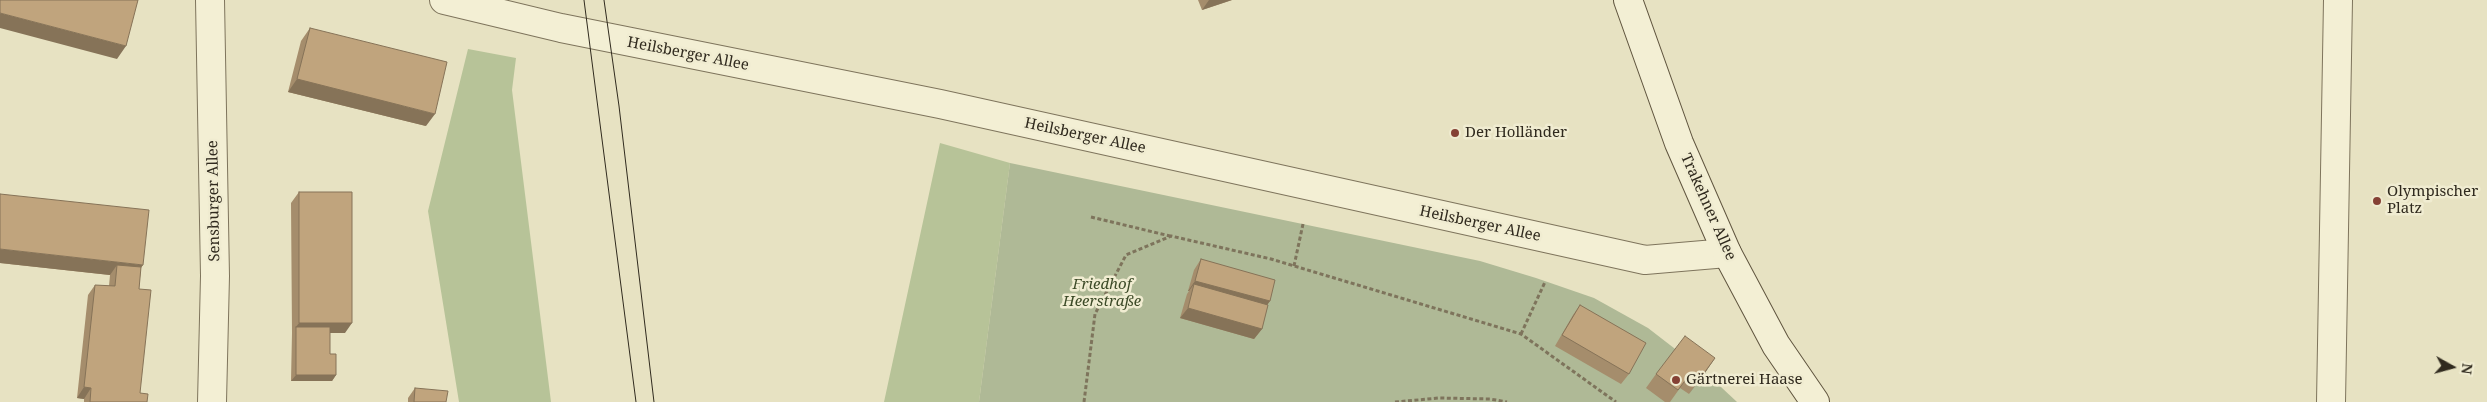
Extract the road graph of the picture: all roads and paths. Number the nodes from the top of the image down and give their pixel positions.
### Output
1 (210, 0) edge
2 (444, 0) edge
3 (1628, 0) edge
4 (2338, 0) edge
5 (1091, 217) dead end
6 (1303, 224) dead end
7 (1171, 236) junction
8 (1727, 253) junction
9 (1294, 266) junction
10 (1545, 282) dead end
11 (1522, 334) junction
12 (1439, 398) junction
13 (1490, 400) edge
14 (212, 402) edge
15 (1084, 402) edge
16 (1395, 402) edge
17 (1443, 402) edge
18 (1507, 402) edge
19 (1616, 402) edge
20 (1815, 402) edge
21 (2331, 402) edge

1 - 14 street, Sensburger Allee
2 - 8 street, Heilsberger Allee
3 - 8 street, Trakehner Allee
4 - 21 street
5 - 7 path
6 - 9 path
7 - 9 path
7 - 15 path
8 - 20 street, Trakehner Allee
9 - 11 path
10 - 11 path
11 - 19 path
12 - 13 path
12 - 16 path
12 - 17 path
13 - 18 path

